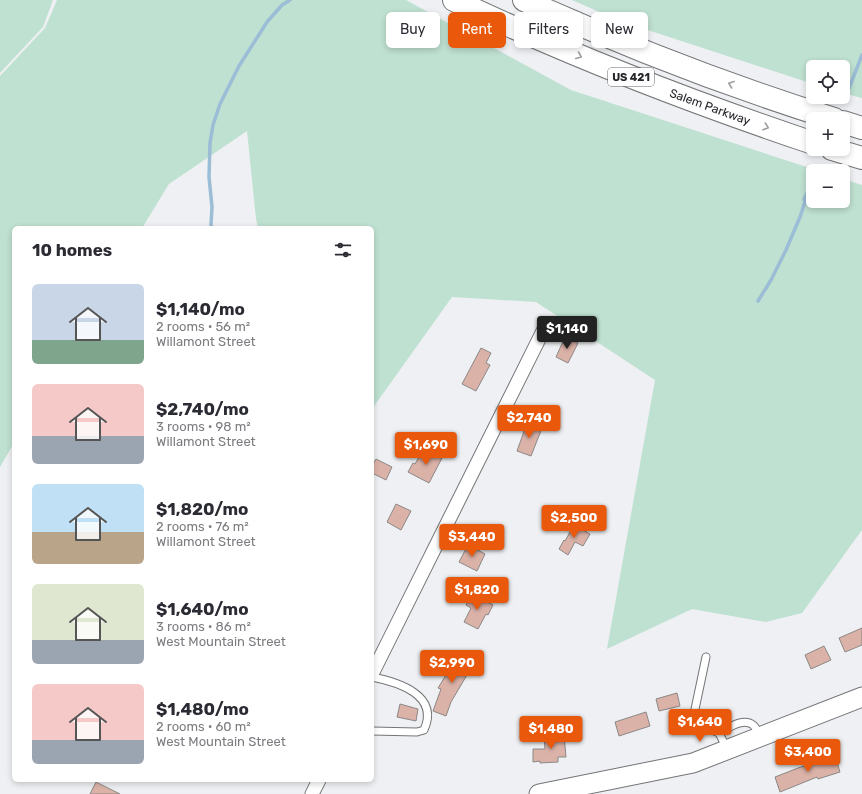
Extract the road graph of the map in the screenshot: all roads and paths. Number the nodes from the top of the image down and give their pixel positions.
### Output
1 (454, 0) edge
2 (524, 0) edge
3 (813, 112) edge
4 (850, 124) edge
5 (862, 128) edge
6 (806, 141) edge
7 (850, 154) edge
8 (862, 158) edge
9 (545, 326) dead end
10 (706, 657) dead end
11 (374, 671) edge
12 (374, 676) edge
13 (862, 697) edge
14 (374, 731) edge
15 (723, 741) junction
16 (318, 782) edge
17 (312, 794) edge
18 (539, 794) edge

1 -> 6 highway, Salem Parkway / US 421
3 -> 2 highway, US 421
4 - 5 highway
7 - 8 highway
9 - 11 street
10 - 15 lane
12 - 14 lane
13 - 15 main road
15 - 18 main road
16 - 17 street

